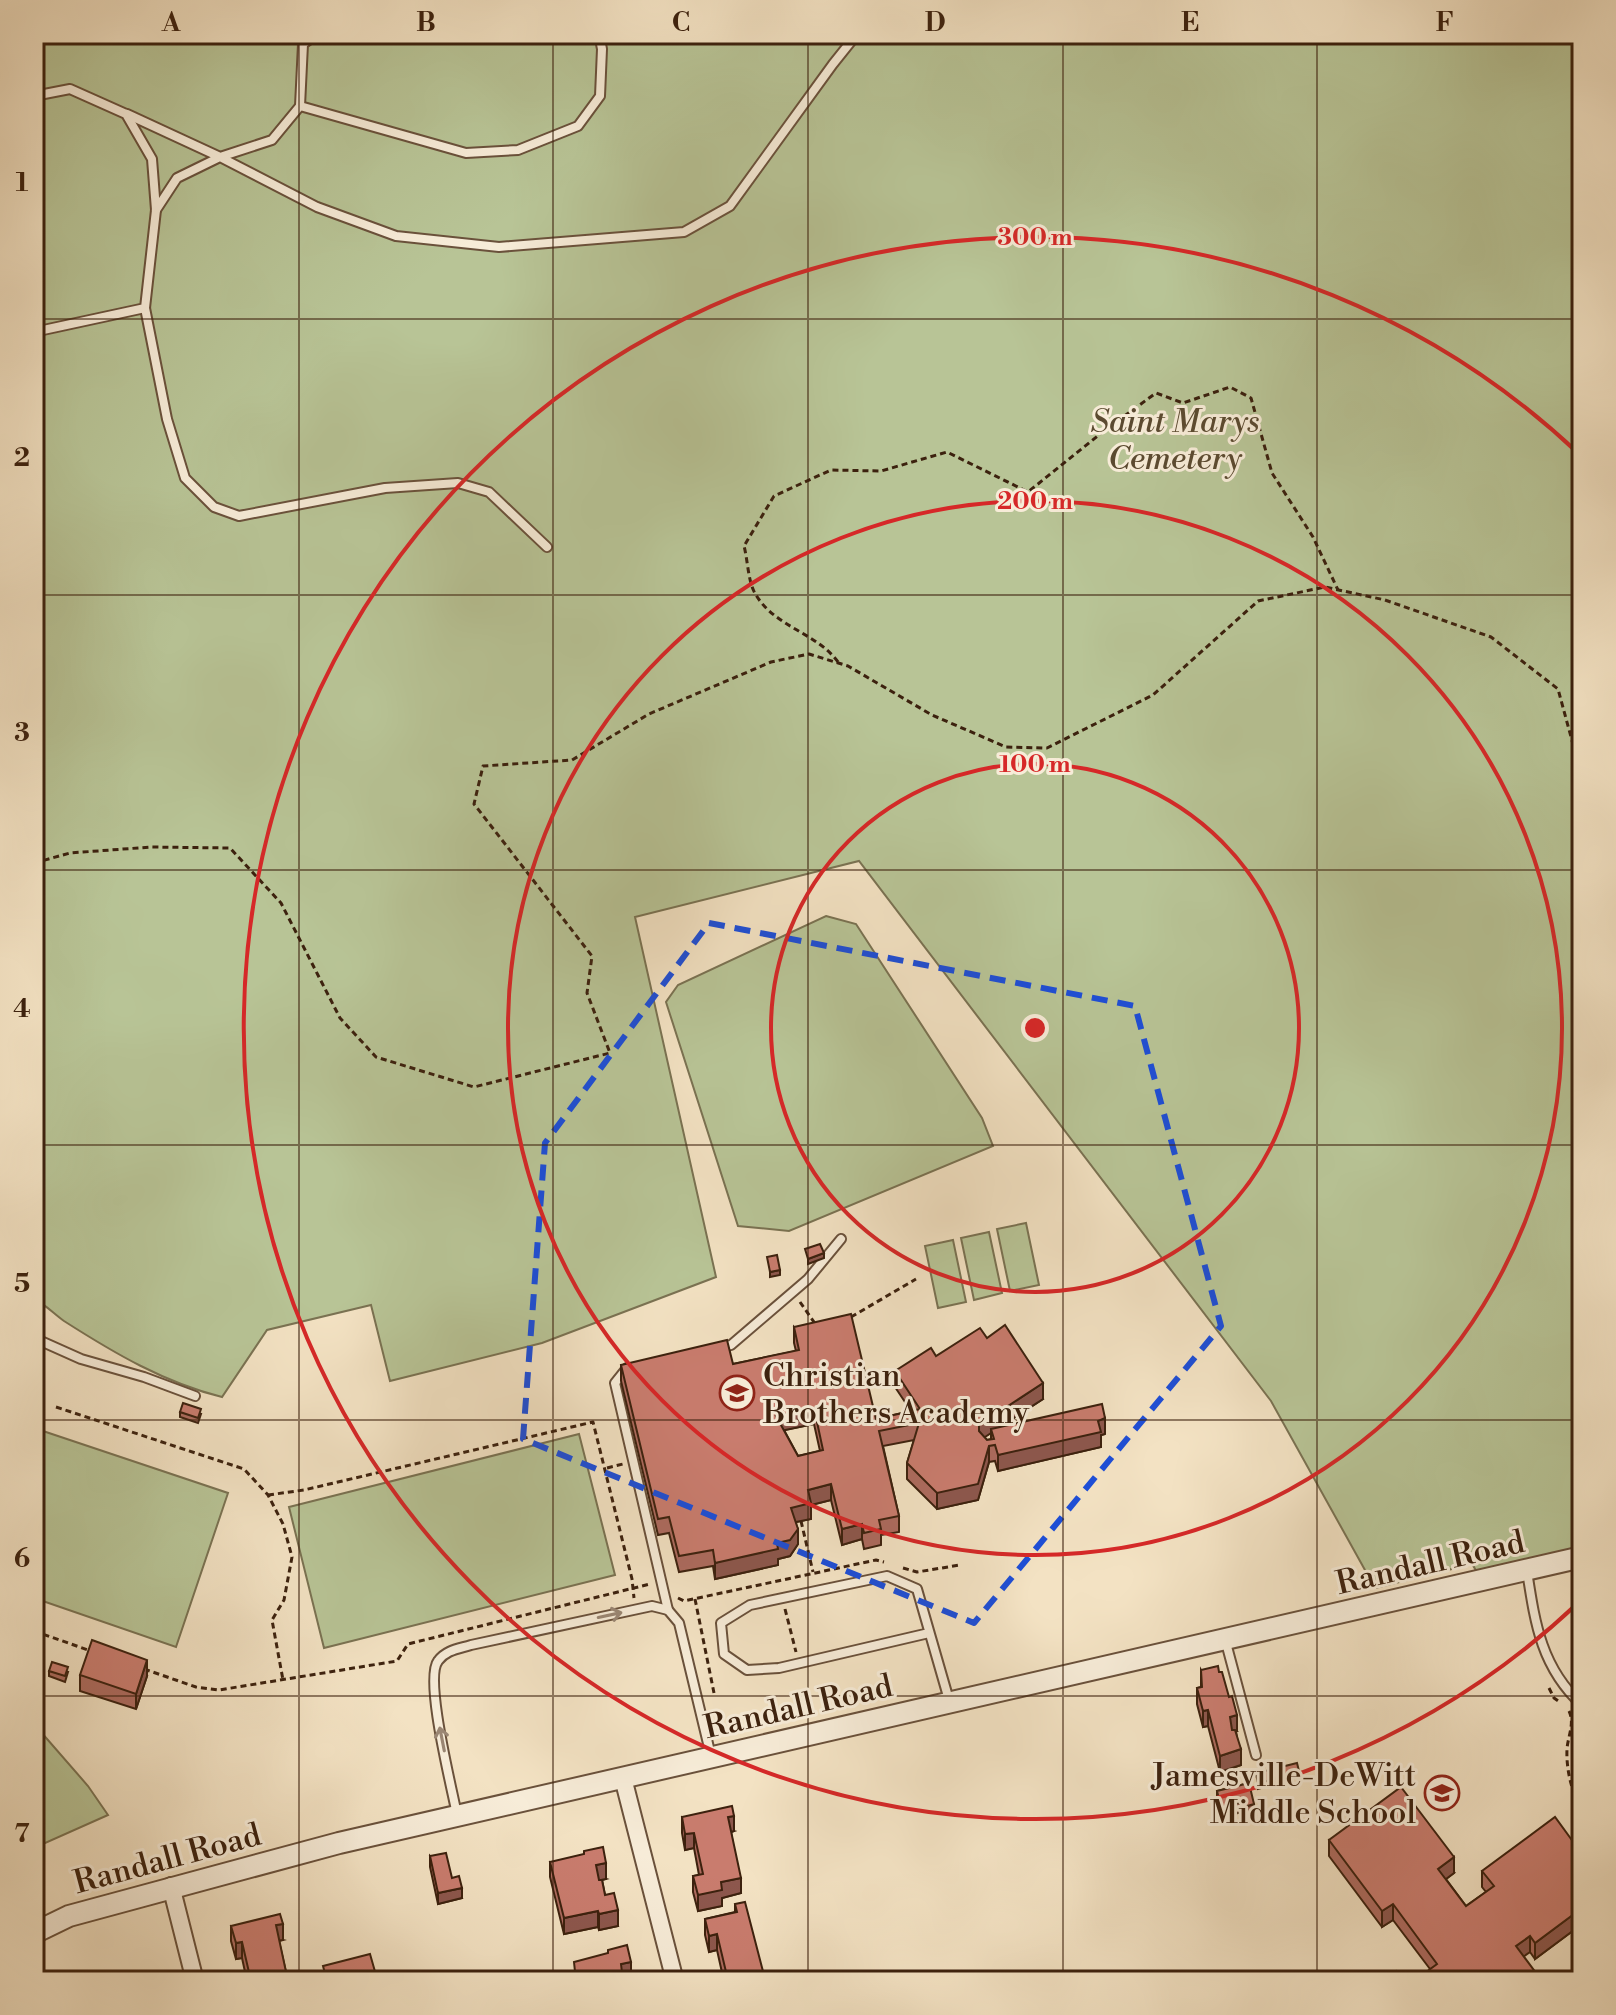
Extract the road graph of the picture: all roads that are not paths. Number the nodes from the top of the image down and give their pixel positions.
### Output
1 (317, 34) edge
2 (599, 34) edge
3 (857, 34) edge
4 (34, 96) edge
5 (300, 106) junction
6 (126, 114) junction
7 (220, 157) junction
8 (156, 210) junction
9 (145, 308) junction
10 (34, 332) edge
11 (547, 547) dead end
12 (841, 1239) dead end
13 (34, 1338) edge
14 (701, 1352) edge
15 (642, 1364) edge
16 (195, 1396) dead end
17 (1582, 1557) edge
18 (1527, 1570) junction
19 (668, 1610) junction
20 (929, 1633) junction
21 (1225, 1639) junction
22 (949, 1701) junction
23 (1582, 1705) edge
24 (1256, 1755) dead end
25 (711, 1757) junction
26 (623, 1778) junction
27 (457, 1816) junction
28 (171, 1886) junction
29 (34, 1933) edge
30 (195, 1981) edge
31 (675, 1981) edge

1 - 5 lane
2 - 5 lane
3 - 7 lane
4 - 6 lane
5 - 7 lane
6 - 7 lane
6 - 8 lane
7 - 8 lane
8 - 9 lane
9 - 10 lane
9 - 11 lane
12 - 14 lane
13 - 16 lane
15 - 19 lane
17 - 18 street, Randall Road
18 - 21 street, Randall Road
18 - 23 lane
19 - 25 lane
27 -> 19 lane
20 - 20 lane
20 - 22 lane
21 - 22 street, Randall Road
21 - 24 lane
22 - 25 street, Randall Road
25 - 26 street, Randall Road
26 - 27 street, Randall Road
26 - 31 street
27 - 28 street, Randall Road
28 - 29 street, Randall Road
28 - 30 street

